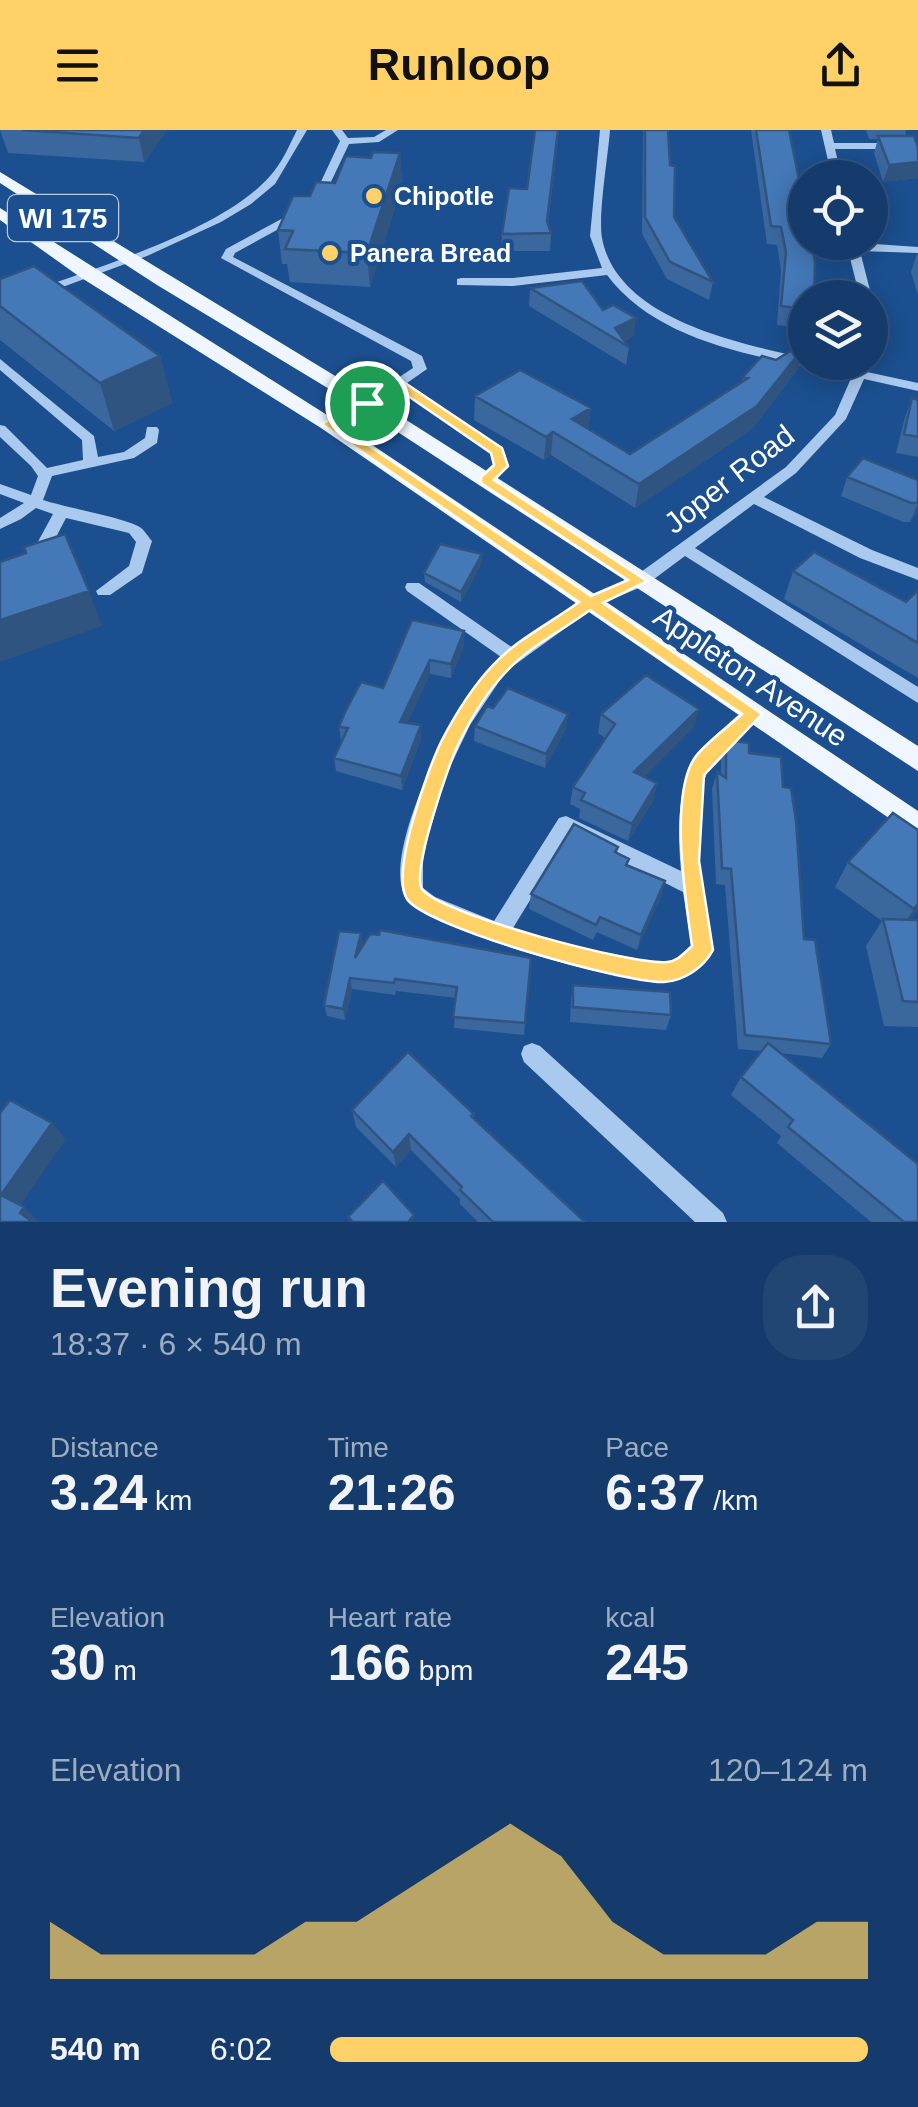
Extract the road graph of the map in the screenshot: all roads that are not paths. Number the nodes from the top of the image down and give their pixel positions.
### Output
1 (302, 130) edge
2 (394, 130) edge
3 (606, 130) edge
4 (826, 130) edge
5 (342, 136) edge
6 (830, 146) junction
7 (918, 146) edge
8 (833, 160) edge
9 (0, 176) edge
10 (0, 213) edge
11 (888, 247) edge
12 (918, 250) edge
13 (126, 258) junction
14 (609, 271) junction
15 (86, 273) junction
16 (21, 282) edge
17 (461, 282) dead end
18 (37, 291) junction
19 (0, 306) edge
20 (788, 358) edge
21 (0, 363) edge
22 (888, 378) edge
23 (857, 380) edge
24 (398, 383) junction
25 (918, 388) edge
26 (367, 403) junction
27 (328, 424) junction
28 (0, 429) edge
29 (152, 430) dead end
30 (92, 464) junction
31 (44, 474) junction
32 (486, 480) junction
33 (0, 489) edge
34 (754, 498) junction
35 (36, 500) junction
36 (62, 512) junction
37 (0, 524) edge
38 (685, 550) junction
39 (918, 574) edge
40 (25, 576) edge
41 (640, 581) junction
42 (414, 586) dead end
43 (104, 591) dead end
44 (590, 602) junction
45 (514, 657) junction
46 (918, 696) edge
47 (753, 714) junction
48 (918, 760) edge
49 (918, 826) edge
50 (692, 887) junction
51 (499, 932) junction
52 (532, 1054) dead end
53 (714, 1222) edge

1 - 13 street
2 - 5 street
3 - 14 street
4 - 6 street
5 - 24 street
6 - 7 street
6 - 8 street
9 - 13 main road, Appleton Avenue / WI 175
10 - 15 main road, Appleton Avenue / WI 175
11 - 12 street
13 - 15 street
13 - 26 main road, Appleton Avenue / WI 175
14 - 17 street
14 - 20 street
15 - 18 street
15 - 27 main road, Appleton Avenue / WI 175
16 - 18 street
18 - 19 street
21 - 30 street
22 - 25 street
23 - 34 street, Joper Road
24 - 26 street
24 - 32 street
26 - 27 main road
26 - 32 main road, Appleton Avenue / WI 175
27 - 44 main road, Appleton Avenue / WI 175
28 - 31 street
29 - 30 street
30 - 31 street
31 - 35 street
32 - 41 main road, Appleton Avenue / WI 175
33 - 35 street
34 - 38 street, Joper Road
34 - 39 street
35 - 36 street
35 - 37 street
36 - 40 street
36 - 43 street
38 - 41 street, Joper Road
38 - 46 street
41 - 44 street, Joper Road
41 - 48 main road, Appleton Avenue / WI 175
42 - 45 street
44 - 45 street, Joper Road
44 - 47 main road, Appleton Avenue / WI 175
45 - 51 street, Joper Road
47 - 49 main road, Appleton Avenue / WI 175
47 - 50 street
50 - 51 street
50 - 51 street
52 - 53 street

